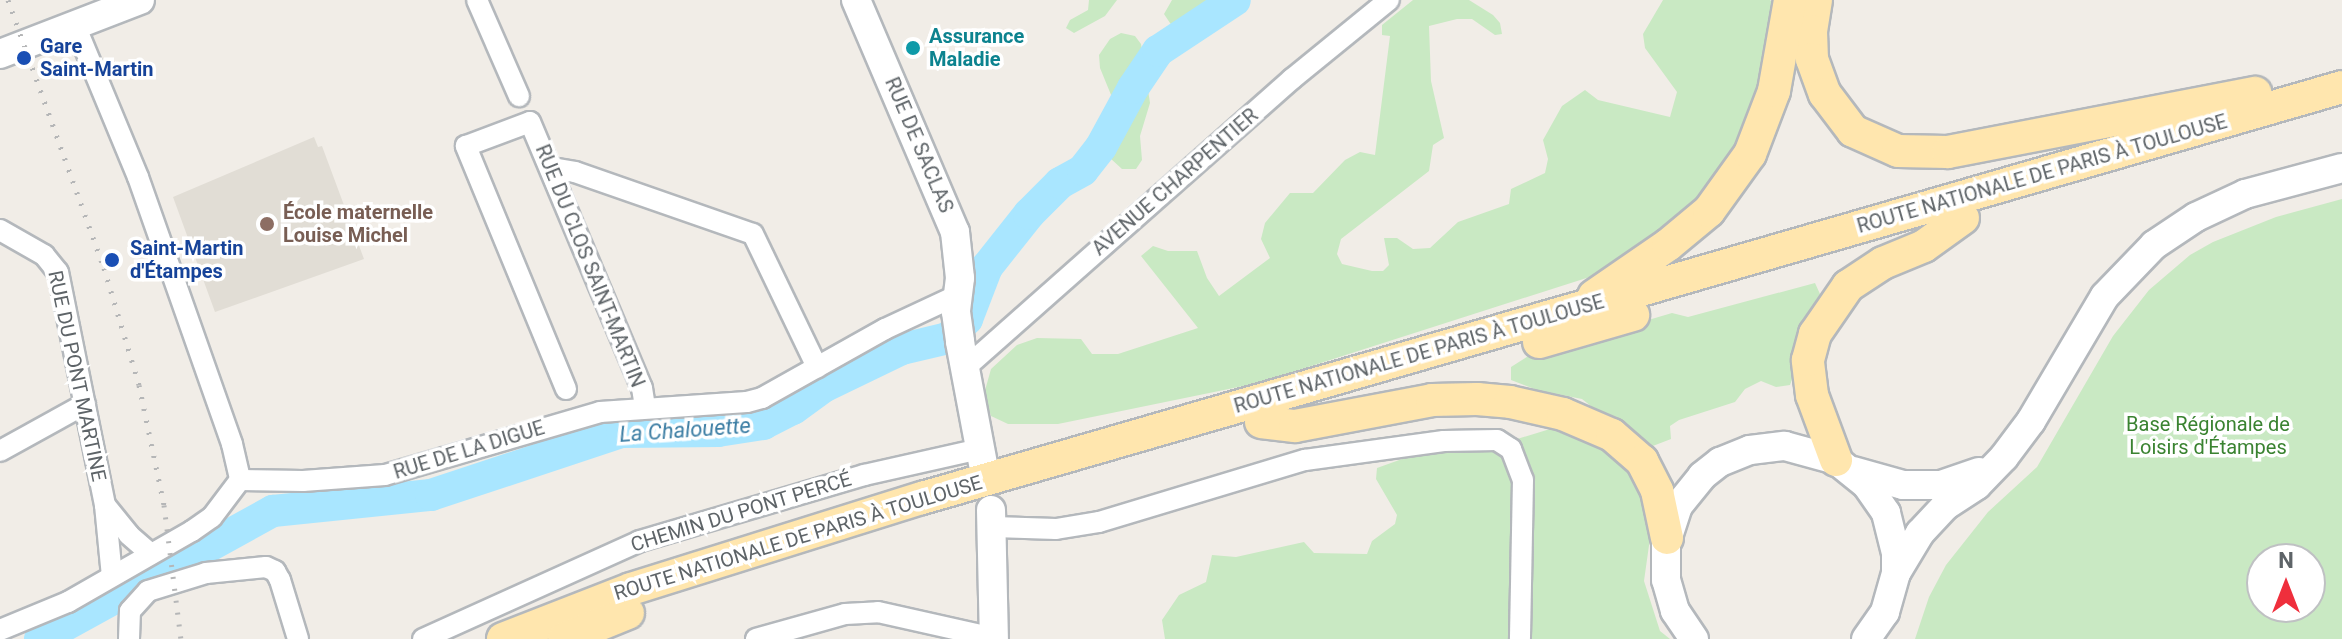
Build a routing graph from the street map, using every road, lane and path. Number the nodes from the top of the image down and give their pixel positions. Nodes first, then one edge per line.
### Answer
1 (140, 0) edge
2 (477, 0) edge
3 (856, 0) edge
4 (1389, 0) edge
5 (1790, 0) edge
6 (1816, 0) edge
7 (75, 25) junction
8 (0, 54) edge
9 (2342, 86) edge
10 (519, 96) dead end
11 (2342, 107) edge
12 (551, 168) junction
13 (2342, 168) edge
14 (1963, 218) junction
15 (0, 230) edge
16 (957, 304) junction
17 (1582, 306) junction
18 (962, 355) junction
19 (817, 367) junction
20 (566, 389) dead end
21 (85, 404) junction
22 (645, 407) junction
23 (1261, 422) junction
24 (0, 451) edge
25 (982, 456) joint
26 (2004, 457) junction
27 (1844, 465) junction
28 (240, 480) junction
29 (105, 505) junction
30 (992, 518) joint
31 (1667, 538) junction
32 (151, 554) junction
33 (1896, 573) junction
34 (112, 576) junction
35 (0, 630) edge
36 (1870, 636) edge
37 (994, 638) edge
38 (129, 639) edge
39 (298, 639) edge
40 (423, 639) edge
41 (503, 639) edge
42 (564, 639) edge
43 (756, 639) edge
44 (1520, 639) edge
45 (1694, 639) edge

1 - 7 main road
2 - 10 street
3 - 16 main road, RUE DE SACLAS
4 - 18 street, AVENUE CHARPENTIER
5 - 17 main road
6 - 9 main road
7 - 8 main road
7 - 28 street
9 - 17 main road, ROUTE NATIONALE DE PARIS À TOULOUSE
11 - 14 main road, ROUTE NATIONALE DE PARIS À TOULOUSE
12 - 19 street
12 - 20 street, RUE DU CLOS SAINT-MARTIN
12 - 22 street, RUE DU CLOS SAINT-MARTIN
13 - 26 main road
14 - 23 main road, ROUTE NATIONALE DE PARIS À TOULOUSE
14 - 27 main road
15 - 21 street, RUE DU PONT MARTINE
16 - 18 main road, RUE DE SACLAS
16 - 19 street, RUE DE LA DIGUE
17 - 41 main road, ROUTE NATIONALE DE PARIS À TOULOUSE
18 - 25 main road, RUE DE SACLAS
19 - 22 street, RUE DE LA DIGUE
21 - 24 street
21 - 29 street, RUE DU PONT MARTINE
22 - 28 street, RUE DE LA DIGUE
23 - 31 main road
23 - 42 main road, ROUTE NATIONALE DE PARIS À TOULOUSE
25 - 40 street, CHEMIN DU PONT PERCÉ
26 - 27 main road
26 - 33 main road
27 - 31 main road
27 - 33 main road
28 - 32 street
29 - 32 street, RUE DU PONT MARTINE
29 - 34 street, RUE DU PONT MARTINE
30 - 37 main road
30 - 44 street
31 - 45 main road
32 - 34 street
33 - 36 main road
34 - 35 street
37 - 43 street
38 - 39 street

